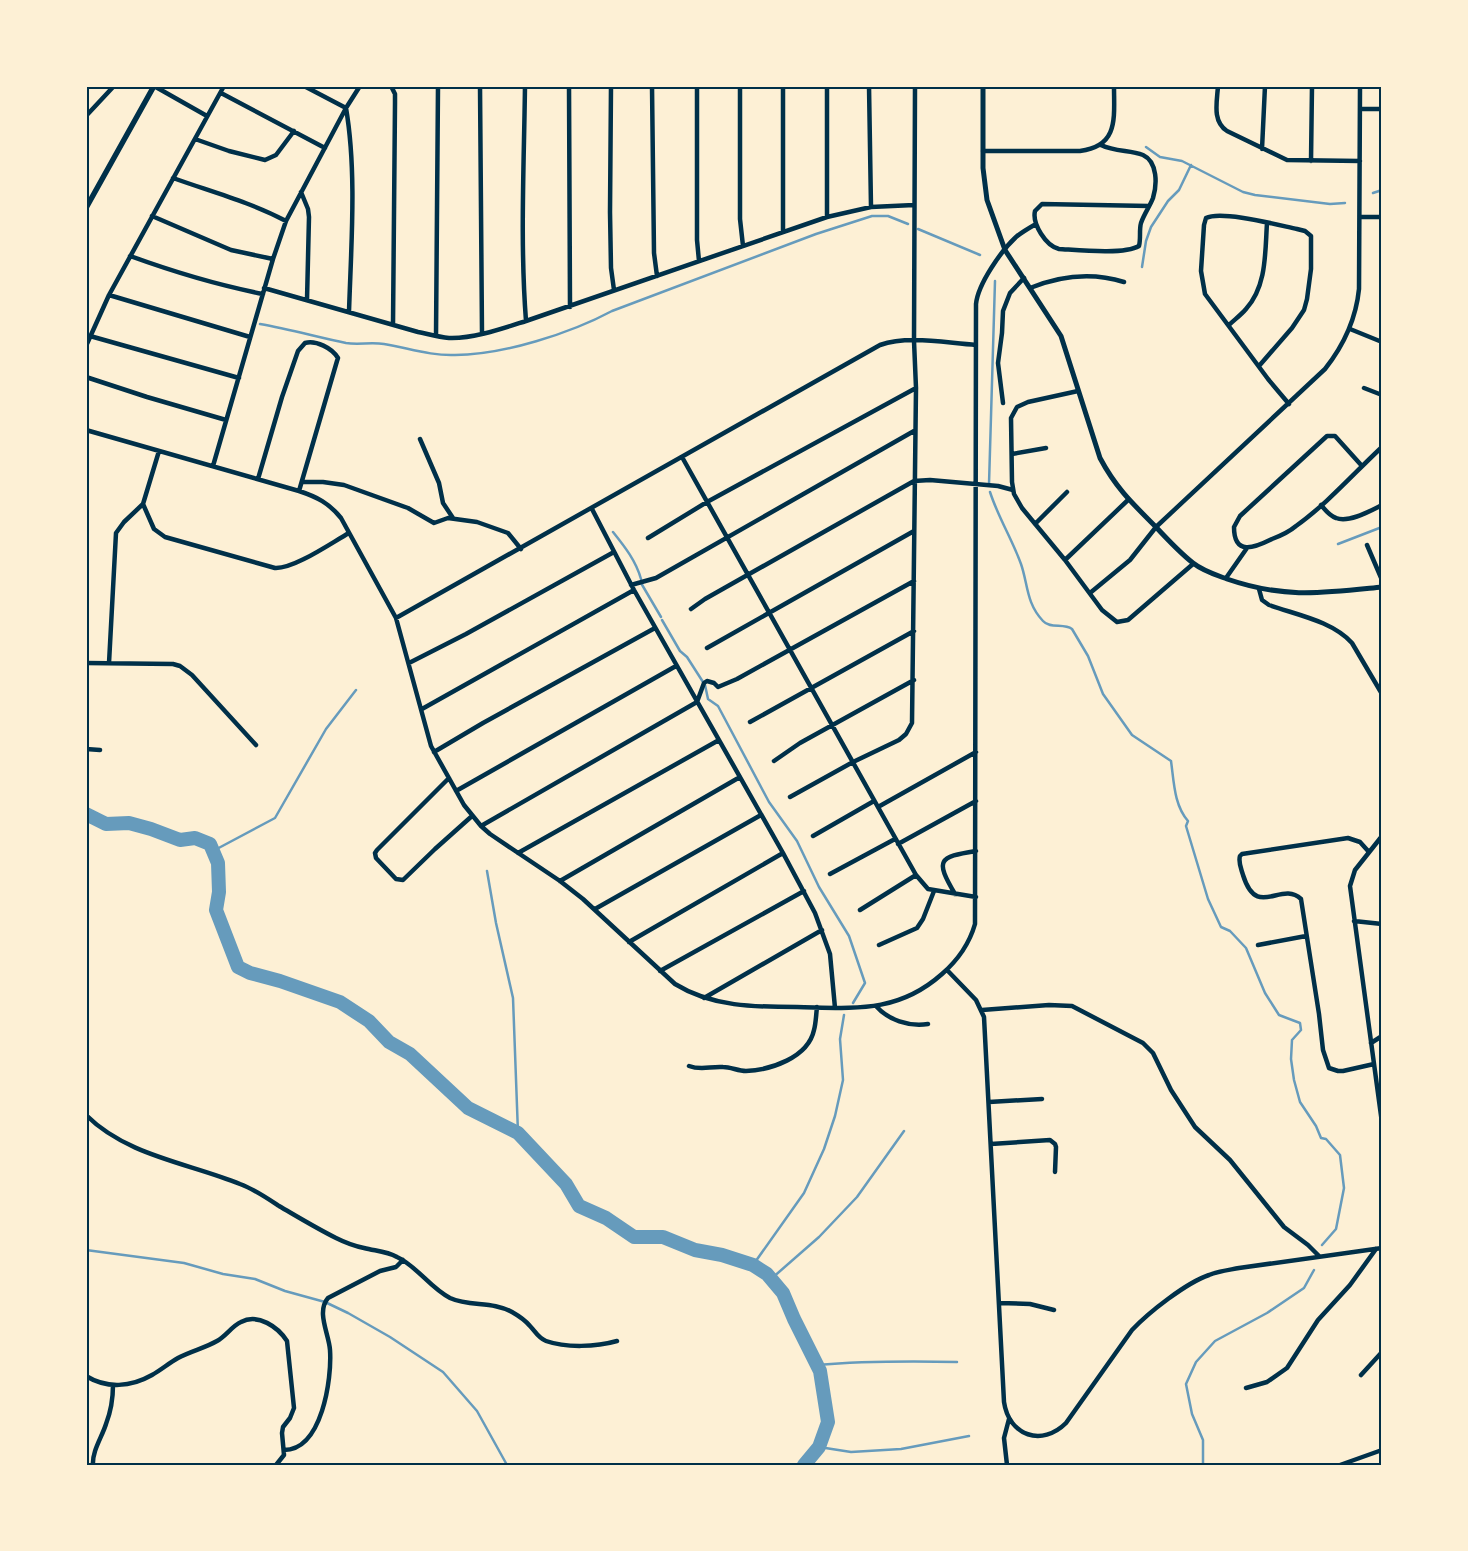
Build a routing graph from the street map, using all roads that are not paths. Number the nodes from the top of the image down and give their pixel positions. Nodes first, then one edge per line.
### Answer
1 (105, 86) edge
2 (154, 86) edge
3 (224, 86) edge
4 (304, 86) edge
5 (360, 86) edge
6 (391, 86) edge
7 (438, 86) edge
8 (480, 86) edge
9 (525, 86) edge
10 (568, 86) edge
11 (611, 86) edge
12 (652, 86) edge
13 (697, 86) edge
14 (740, 86) edge
15 (783, 86) edge
16 (827, 86) edge
17 (869, 86) edge
18 (916, 86) edge
19 (983, 86) edge
20 (1114, 86) edge
21 (1218, 86) edge
22 (1265, 86) edge
23 (1312, 86) edge
24 (1360, 86) edge
25 (113, 88) edge
26 (220, 93) junction
27 (346, 108) junction
28 (1361, 108) junction
29 (1382, 109) edge
30 (86, 116) edge
31 (207, 116) junction
32 (294, 131) junction
33 (195, 139) junction
34 (1101, 145) junction
35 (325, 148) junction
36 (1262, 149) junction
37 (983, 152) junction
38 (1311, 161) junction
39 (1360, 161) junction
40 (173, 178) junction
41 (301, 192) junction
42 (914, 205) junction
43 (1149, 206) junction
44 (870, 207) junction
45 (86, 208) edge
46 (152, 216) junction
47 (827, 217) junction
48 (1360, 217) junction
49 (1382, 217) edge
50 (286, 222) junction
51 (1267, 223) junction
52 (1036, 224) junction
53 (783, 232) junction
54 (743, 246) junction
55 (1005, 250) junction
56 (130, 256) junction
57 (273, 259) junction
58 (699, 261) junction
59 (657, 276) junction
60 (1024, 278) junction
61 (1124, 282) dead end
62 (264, 288) junction
63 (1030, 288) junction
64 (614, 290) junction
65 (263, 294) junction
66 (109, 295) junction
67 (307, 300) junction
68 (570, 307) junction
69 (349, 312) junction
70 (526, 322) junction
71 (393, 325) junction
72 (1229, 325) junction
73 (1350, 329) junction
74 (482, 333) junction
75 (90, 336) junction
76 (436, 336) junction
77 (250, 337) junction
78 (914, 341) junction
79 (1382, 342) edge
80 (976, 345) junction
81 (86, 346) edge
82 (1259, 366) junction
83 (86, 376) edge
84 (239, 378) junction
85 (916, 388) junction
86 (1364, 388) dead end
87 (1078, 391) junction
88 (1382, 395) edge
89 (1004, 403) dead end
90 (1288, 404) junction
91 (226, 420) junction
92 (86, 430) edge
93 (914, 431) junction
94 (420, 439) dead end
95 (1382, 447) edge
96 (1046, 448) dead end
97 (159, 451) junction
98 (1012, 454) junction
99 (682, 458) junction
100 (213, 466) junction
101 (1362, 466) junction
102 (258, 479) junction
103 (914, 481) junction
104 (302, 482) junction
105 (976, 485) junction
106 (1013, 490) junction
107 (299, 491) junction
108 (1067, 492) dead end
109 (1128, 500) junction
110 (707, 502) junction
111 (144, 504) junction
112 (1321, 505) junction
113 (1382, 505) edge
114 (592, 509) junction
115 (453, 518) junction
116 (1035, 524) junction
117 (1156, 527) junction
118 (914, 531) junction
119 (349, 533) junction
120 (648, 538) dead end
121 (726, 538) junction
122 (1367, 545) dead end
123 (1247, 548) junction
124 (520, 549) junction
125 (614, 552) junction
126 (1065, 560) junction
127 (1193, 564) junction
128 (748, 576) junction
129 (1226, 578) junction
130 (1382, 580) edge
131 (914, 581) junction
132 (632, 587) junction
133 (1382, 587) edge
134 (1259, 589) junction
135 (1090, 593) junction
136 (691, 609) dead end
137 (768, 612) junction
138 (396, 618) junction
139 (655, 628) junction
140 (914, 632) junction
141 (707, 648) dead end
142 (789, 650) junction
143 (86, 663) edge
144 (409, 663) junction
145 (109, 664) junction
146 (676, 666) junction
147 (914, 680) junction
148 (810, 687) junction
149 (1382, 694) edge
150 (697, 702) junction
151 (422, 709) junction
152 (750, 722) dead end
153 (832, 725) junction
154 (719, 740) junction
155 (256, 745) dead end
156 (86, 750) edge
157 (100, 750) dead end
158 (434, 752) junction
159 (976, 752) junction
160 (774, 761) dead end
161 (853, 762) junction
162 (740, 777) junction
163 (449, 778) junction
164 (456, 791) junction
165 (790, 797) dead end
166 (874, 801) junction
167 (976, 801) junction
168 (878, 807) junction
169 (762, 815) junction
170 (472, 816) junction
171 (481, 826) junction
172 (813, 836) dead end
173 (1382, 836) edge
174 (896, 842) junction
175 (976, 851) junction
176 (1369, 852) junction
177 (518, 853) junction
178 (783, 853) junction
179 (830, 874) dead end
180 (916, 875) junction
181 (560, 881) junction
182 (804, 891) junction
183 (934, 891) junction
184 (955, 894) junction
185 (976, 897) junction
186 (595, 908) junction
187 (860, 910) dead end
188 (1354, 921) junction
189 (1382, 924) edge
190 (822, 930) junction
191 (1306, 936) junction
192 (629, 942) junction
193 (879, 945) dead end
194 (1258, 945) dead end
195 (947, 970) junction
196 (660, 971) junction
197 (704, 998) junction
198 (876, 1006) junction
199 (817, 1007) junction
200 (835, 1008) junction
201 (982, 1010) junction
202 (928, 1024) dead end
203 (1382, 1036) edge
204 (1371, 1043) junction
205 (1374, 1064) junction
206 (689, 1066) dead end
207 (1380, 1094) edge
208 (1042, 1099) dead end
209 (989, 1102) junction
210 (86, 1115) edge
211 (1382, 1123) edge
212 (991, 1144) junction
213 (1055, 1172) dead end
214 (1379, 1248) edge
215 (1319, 1256) junction
216 (403, 1260) junction
217 (999, 1303) junction
218 (1054, 1310) dead end
219 (617, 1342) dead end
220 (1382, 1352) edge
221 (1362, 1375) dead end
222 (86, 1376) edge
223 (113, 1385) junction
224 (1246, 1388) dead end
225 (1009, 1419) junction
226 (284, 1450) junction
227 (1382, 1450) edge
228 (92, 1465) edge
229 (276, 1465) edge
230 (1007, 1465) edge
231 (1340, 1465) edge

1 - 25 street
2 - 31 street
2 - 45 main road
3 - 26 street
4 - 27 street
5 - 27 street
6 - 71 street
7 - 76 street
8 - 74 street
9 - 70 street
10 - 68 street
11 - 64 street
12 - 59 street
13 - 58 street
14 - 54 street
15 - 53 street
16 - 47 street
17 - 44 street
18 - 42 street
19 - 37 street
20 - 34 street
21 - 36 street
22 - 36 street
23 - 38 street
24 - 28 street
25 - 30 street
26 - 31 street
26 - 32 street
27 - 35 street
27 - 69 street
28 - 29 street
28 - 39 street
31 - 33 street
32 - 33 street
32 - 35 street
33 - 40 street
34 - 37 street
34 - 43 street
35 - 41 street
36 - 38 street
37 - 55 street
38 - 39 street
39 - 48 street
40 - 46 street
40 - 50 street
41 - 50 street
41 - 67 street
42 - 44 street
42 - 78 street
43 - 52 street
43 - 52 street
44 - 47 street
46 - 56 street
46 - 57 street
47 - 53 street
48 - 49 street
48 - 73 street
50 - 57 street
51 - 72 street
51 - 72 street
51 - 82 street
52 - 55 street
53 - 54 street
54 - 58 street
55 - 60 street
55 - 80 street
56 - 65 street
56 - 66 street
57 - 62 street
58 - 59 street
59 - 64 street
60 - 63 street
60 - 89 street
61 - 63 street
62 - 65 street
62 - 67 street
63 - 87 street
64 - 68 street
65 - 77 street
66 - 75 street
66 - 77 street
67 - 69 street
68 - 70 street
69 - 71 street
70 - 74 street
71 - 76 street
72 - 82 street
73 - 79 street
73 - 90 street
74 - 76 street
75 - 81 street
75 - 84 street
77 - 84 street
78 - 80 street
78 - 85 street
78 - 99 street
80 - 105 street
82 - 90 street
83 - 91 street
84 - 91 street
85 - 93 street
85 - 110 street
86 - 88 street
87 - 98 street
87 - 109 street
90 - 117 street
91 - 100 street
92 - 97 street
93 - 103 street
93 - 121 street
94 - 115 street
95 - 101 street
96 - 98 street
97 - 100 street
97 - 111 street
98 - 106 street
99 - 110 street
99 - 114 street
100 - 102 street
101 - 112 street
101 - 123 street
102 - 104 street
102 - 107 street
103 - 105 street
103 - 118 street
103 - 128 street
104 - 107 street
104 - 115 street
105 - 106 street
105 - 159 street
106 - 116 street
107 - 119 street
108 - 116 street
109 - 117 street
109 - 126 street
110 - 120 street
110 - 121 street
111 - 119 street
111 - 145 street
112 - 113 street
112 - 123 street
114 - 124 street
114 - 125 street
115 - 124 street
116 - 126 street
117 - 127 street
117 - 135 street
118 - 131 street
118 - 137 street
119 - 138 street
121 - 128 street
121 - 132 street
122 - 130 street
123 - 129 street
124 - 138 street
125 - 132 street
125 - 144 street
126 - 135 street
127 - 129 street
127 - 135 street
128 - 136 street
128 - 137 street
129 - 134 street
131 - 140 street
131 - 142 street
132 - 139 street
132 - 151 street
133 - 134 street
134 - 149 street
137 - 141 street
137 - 142 street
138 - 144 street
139 - 146 street
139 - 158 street
140 - 147 street
140 - 148 street
142 - 148 street
142 - 150 street
143 - 145 street
144 - 151 street
145 - 155 street
146 - 150 street
146 - 164 street
147 - 153 street
147 - 161 street
148 - 152 street
148 - 153 street
150 - 154 street
150 - 171 street
151 - 158 street
153 - 160 street
153 - 161 street
154 - 162 street
154 - 177 street
156 - 157 street
158 - 163 street
159 - 167 street
159 - 168 street
161 - 165 street
161 - 166 street
162 - 169 street
162 - 181 street
163 - 164 street
163 - 170 street
164 - 170 street
166 - 168 street
166 - 172 street
167 - 174 street
167 - 175 street
168 - 174 street
169 - 178 street
169 - 186 street
170 - 171 street
171 - 177 street
173 - 176 street
174 - 179 street
174 - 180 street
175 - 184 street
175 - 185 street
176 - 188 street
176 - 191 street
177 - 181 street
178 - 182 street
178 - 192 street
180 - 183 street
180 - 187 street
181 - 186 street
182 - 190 street
182 - 196 street
183 - 184 street
183 - 193 street
184 - 185 street
185 - 195 street
186 - 192 street
188 - 189 street
188 - 204 street
190 - 197 street
190 - 200 street
191 - 194 street
191 - 205 street
192 - 196 street
195 - 198 street
195 - 201 street
196 - 197 street
197 - 199 street
198 - 200 street
198 - 202 street
199 - 200 street
199 - 206 street
201 - 209 street
201 - 215 street
203 - 204 street
204 - 205 street
205 - 207 street
207 - 211 street
208 - 209 street
209 - 212 street
210 - 216 street
212 - 213 street
212 - 217 street
214 - 215 street
214 - 224 street
215 - 225 street
216 - 219 street
216 - 226 street
217 - 218 street
217 - 225 street
220 - 221 street
222 - 223 street
223 - 226 street
223 - 228 street
225 - 230 street
226 - 229 street
227 - 231 street

